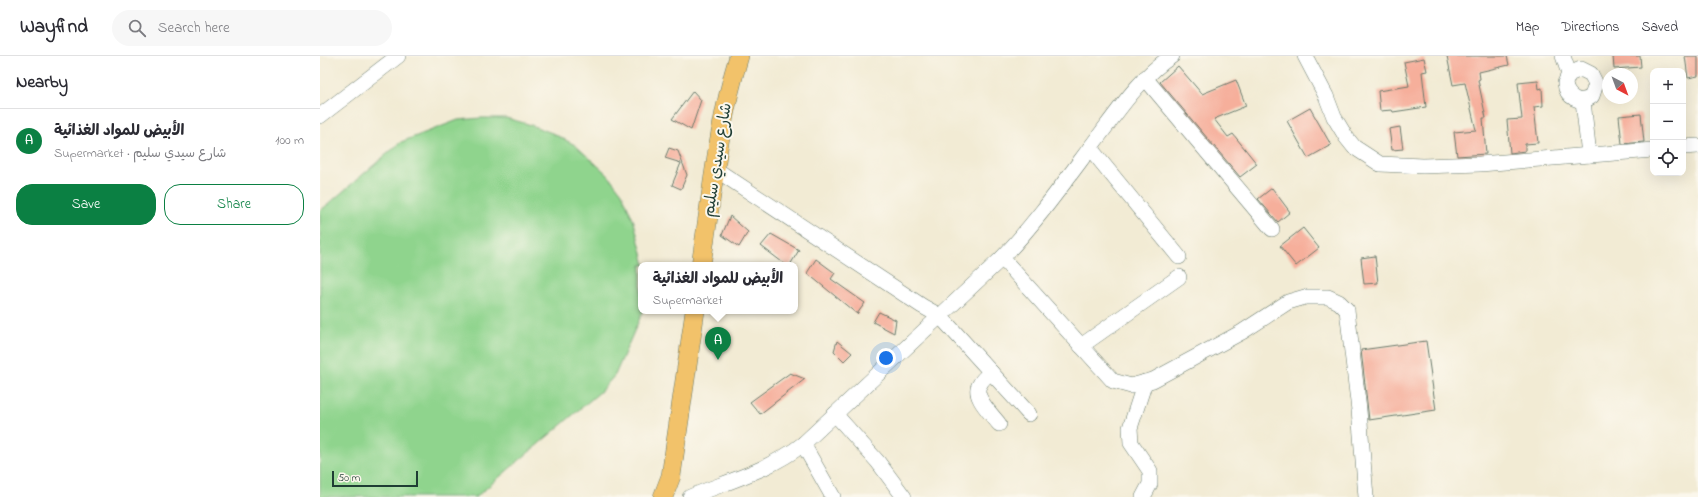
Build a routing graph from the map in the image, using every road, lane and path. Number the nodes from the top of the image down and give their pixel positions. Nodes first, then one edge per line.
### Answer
1 (398, 56) edge
2 (739, 56) edge
3 (1172, 56) edge
4 (1305, 56) edge
5 (1563, 56) edge
6 (1569, 74) junction
7 (1145, 78) junction
8 (1583, 101) junction
9 (320, 116) edge
10 (1698, 146) edge
11 (1686, 147) edge
12 (1090, 148) junction
13 (1650, 150) edge
14 (1589, 155) junction
15 (715, 169) junction
16 (1272, 229) dead end
17 (1179, 257) dead end
18 (1002, 258) junction
19 (701, 262) edge
20 (1179, 278) dead end
21 (695, 314) edge
22 (940, 316) junction
23 (1081, 346) junction
24 (991, 372) junction
25 (1145, 382) junction
26 (835, 414) junction
27 (1029, 414) dead end
28 (1000, 424) dead end
29 (803, 444) junction
30 (663, 497) edge
31 (690, 497) edge
32 (833, 497) edge
33 (904, 497) edge
34 (1143, 497) edge
35 (1366, 497) edge

1 - 9 street
2 - 15 main road, شارع سيدي سليم
3 - 7 street
4 - 14 street
5 - 6 street
6 - 8 street
6 - 8 street
7 - 12 street
7 - 16 street
8 - 14 street
10 - 11 street
12 - 17 street
12 - 18 street
13 - 14 street
15 - 19 main road, شارع سيدي سليم
15 - 22 street
18 - 22 street
18 - 23 street
20 - 23 street
21 - 30 main road
22 - 24 street
22 - 26 street
23 - 25 street
24 - 27 street
24 - 28 street
25 - 34 street
25 - 35 street
26 - 29 street
26 - 33 street
29 - 31 street
29 - 32 street

